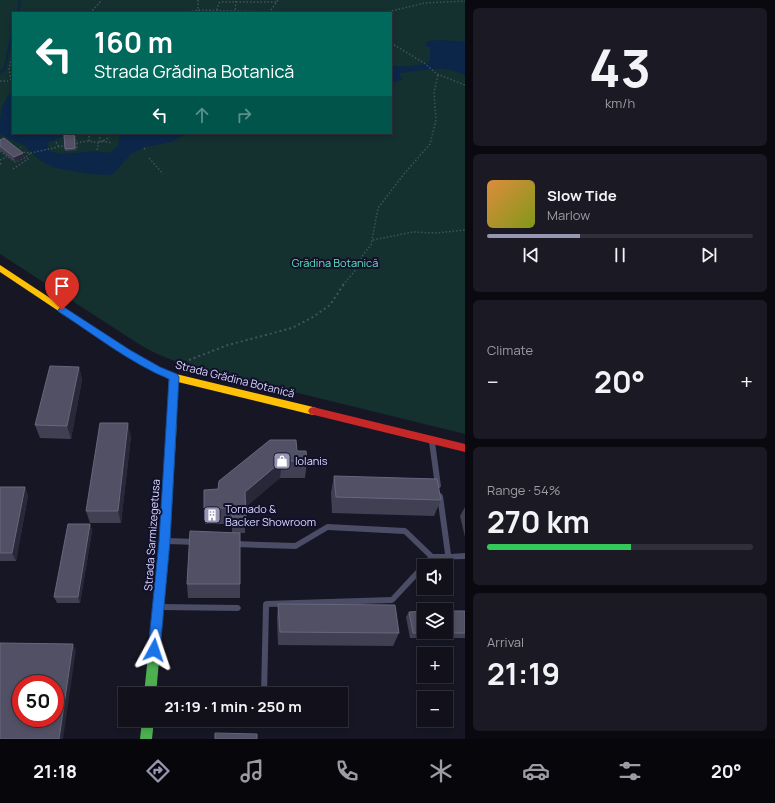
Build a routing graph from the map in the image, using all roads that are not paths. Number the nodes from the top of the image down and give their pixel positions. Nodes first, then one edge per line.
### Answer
1 (0, 268) edge
2 (174, 377) junction
3 (431, 440) junction
4 (465, 448) edge
5 (165, 541) junction
6 (203, 542) edge
7 (226, 543) edge
8 (448, 556) junction
9 (465, 556) edge
10 (432, 557) junction
11 (158, 607) junction
12 (238, 608) dead end
13 (151, 687) edge
14 (264, 687) edge
15 (147, 727) edge
16 (146, 739) edge

1 - 2 main road, Strada Grădina Botanică
2 - 3 main road, Strada Grădina Botanică
2 - 5 main road, Strada Sarmizegetusa
3 - 4 main road, Strada Grădina Botanică
3 - 8 lane
5 - 6 lane
5 - 11 main road, Strada Sarmizegetusa
7 - 10 lane
8 - 9 lane
8 - 10 lane
10 - 14 lane
11 - 12 lane
11 - 13 main road, Strada Sarmizegetusa
15 - 16 main road

